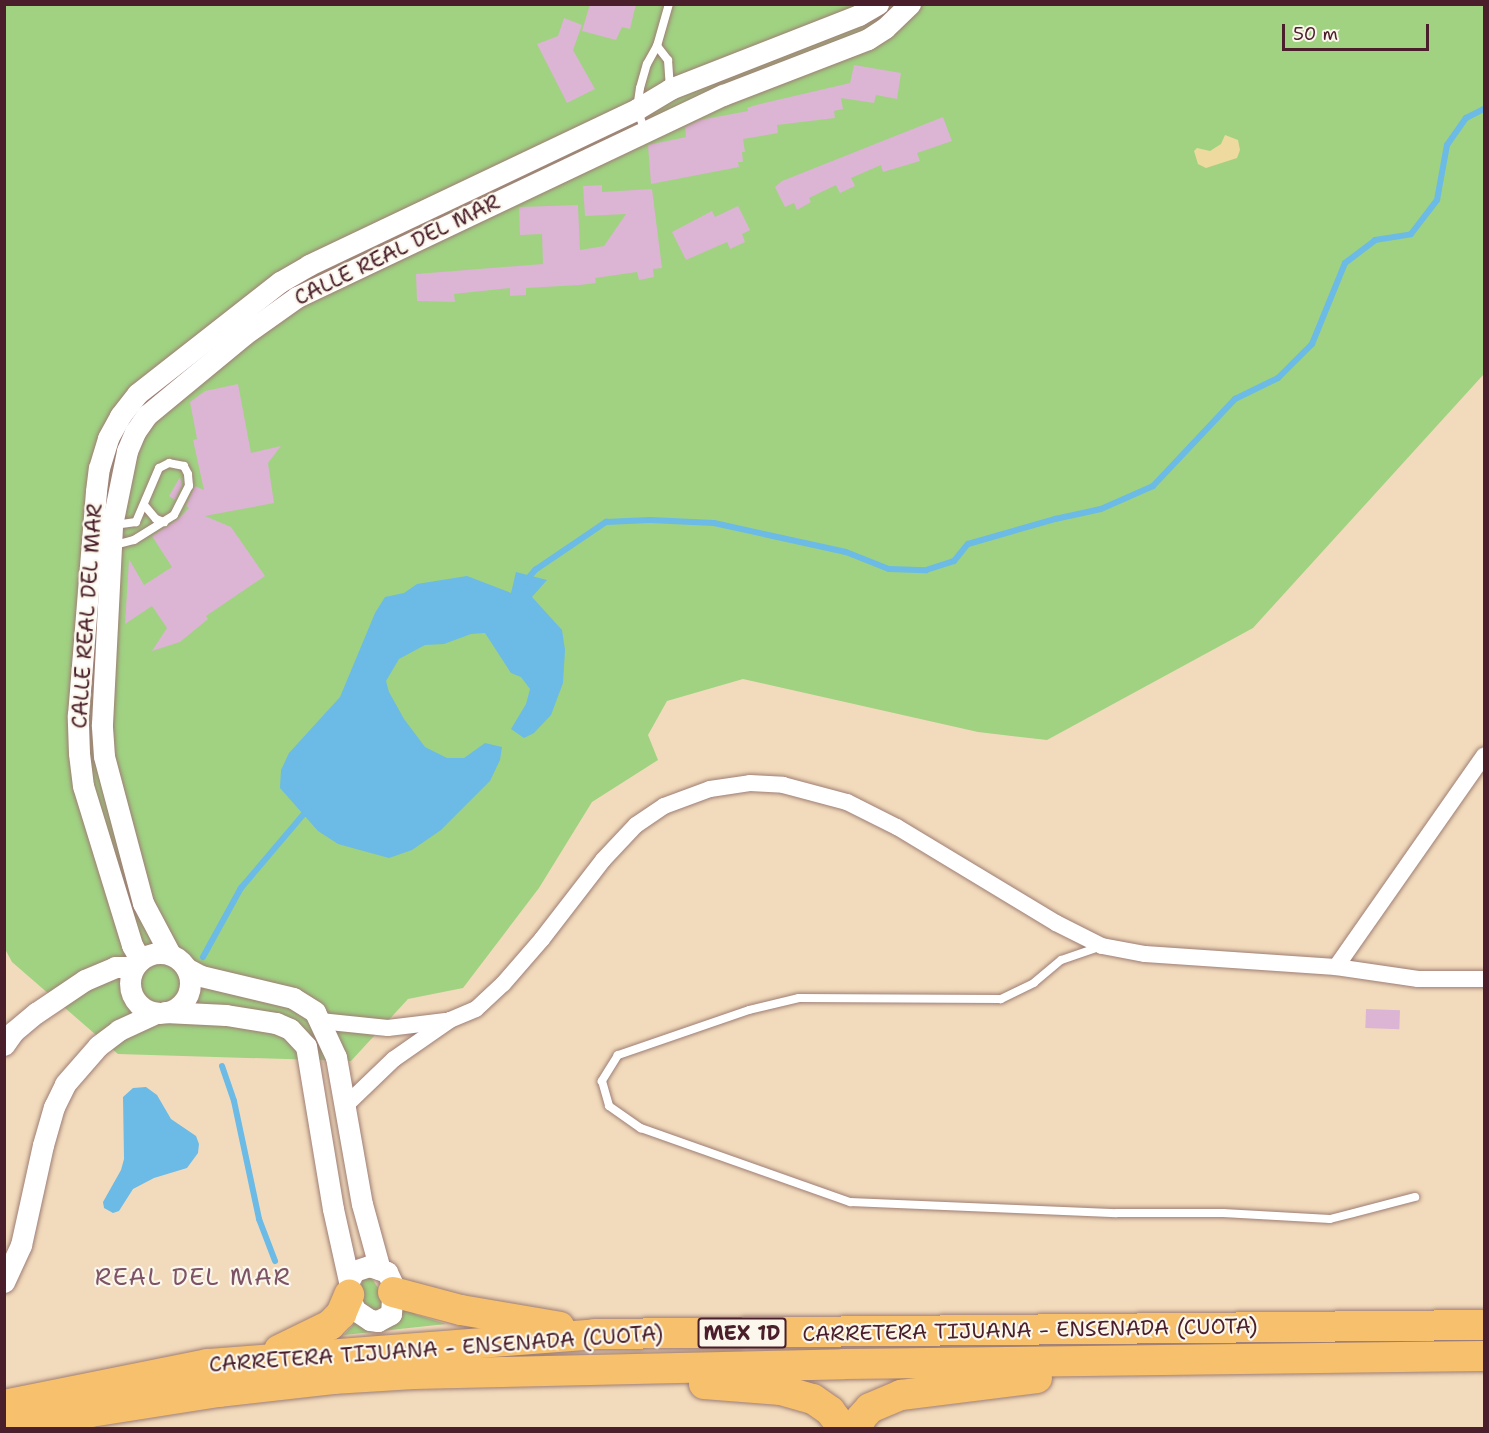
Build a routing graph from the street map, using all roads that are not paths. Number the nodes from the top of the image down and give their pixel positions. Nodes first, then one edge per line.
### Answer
1 (669, 4) edge
2 (878, 4) edge
3 (910, 4) edge
4 (657, 46) junction
5 (711, 72) junction
6 (670, 89) junction
7 (723, 95) junction
8 (637, 109) junction
9 (645, 132) junction
10 (239, 326) junction
11 (145, 506) junction
12 (165, 522) junction
13 (102, 535) junction
14 (1485, 756) edge
15 (121, 818) junction
16 (96, 826) junction
17 (136, 879) junction
18 (114, 886) junction
19 (1102, 946) junction
20 (178, 961) junction
21 (137, 963) junction
22 (1336, 967) junction
23 (1485, 979) edge
24 (161, 1012) junction
25 (450, 1020) junction
26 (320, 1021) junction
27 (388, 1028) junction
28 (4, 1045) edge
29 (394, 1059) junction
30 (346, 1105) junction
31 (1415, 1197) dead end
32 (387, 1281) junction
33 (4, 1282) edge
34 (349, 1288) junction
35 (1485, 1325) edge
36 (595, 1334) junction
37 (1485, 1356) edge
38 (255, 1359) junction
39 (1115, 1362) junction
40 (619, 1369) junction
41 (4, 1405) edge
42 (84, 1420) edge
43 (17, 1428) edge
44 (843, 1428) edge
45 (858, 1428) edge

1 - 4 lane
2 - 5 street, CALLE REAL DEL MAR
3 - 7 street, CALLE REAL DEL MAR
4 - 6 lane
4 - 8 lane
5 - 6 street, CALLE REAL DEL MAR
5 - 7 street
6 - 8 street, CALLE REAL DEL MAR
7 - 9 street, CALLE REAL DEL MAR
8 - 9 lane
8 - 10 street, CALLE REAL DEL MAR
9 - 10 street, CALLE REAL DEL MAR
10 - 13 street, CALLE REAL DEL MAR
11 - 12 lane
11 - 12 lane
11 - 13 lane
12 - 13 lane
13 - 15 street, CALLE REAL DEL MAR
13 - 16 street, CALLE REAL DEL MAR
14 - 22 street
15 - 16 street
15 - 17 street, CALLE REAL DEL MAR
16 - 18 street, CALLE REAL DEL MAR
17 - 18 street
17 - 20 street, CALLE REAL DEL MAR
18 - 21 street, CALLE REAL DEL MAR
19 - 22 street
19 - 25 street
19 - 31 lane
20 - 21 street
20 - 24 street
20 - 26 street
21 - 24 street
21 - 28 street
22 - 23 street
24 - 33 street
24 - 34 street
25 - 27 street
25 - 29 street
26 - 27 street
26 - 30 street
27 - 29 street
29 - 30 street
30 - 32 street
32 - 34 street
32 - 34 street
32 - 36 highway
34 - 38 highway
35 - 36 highway, CARRETERA TIJUANA - ENSENADA (CUOTA) / MEX 1D
36 - 38 highway, CARRETERA TIJUANA - ENSENADA (CUOTA) / MEX 1D
37 - 39 highway, CARRETERA TIJUANA - ENSENADA (CUOTA) / MEX 1D
38 - 41 highway, CARRETERA TIJUANA - ENSENADA (CUOTA) / MEX 1D
39 - 40 highway, CARRETERA TIJUANA - ENSENADA (CUOTA) / MEX 1D
39 - 45 highway
40 - 42 highway, CARRETERA TIJUANA - ENSENADA (CUOTA) / MEX 1D
40 - 44 highway
42 - 43 highway, CARRETERA TIJUANA - ENSENADA (CUOTA) / MEX 1D

